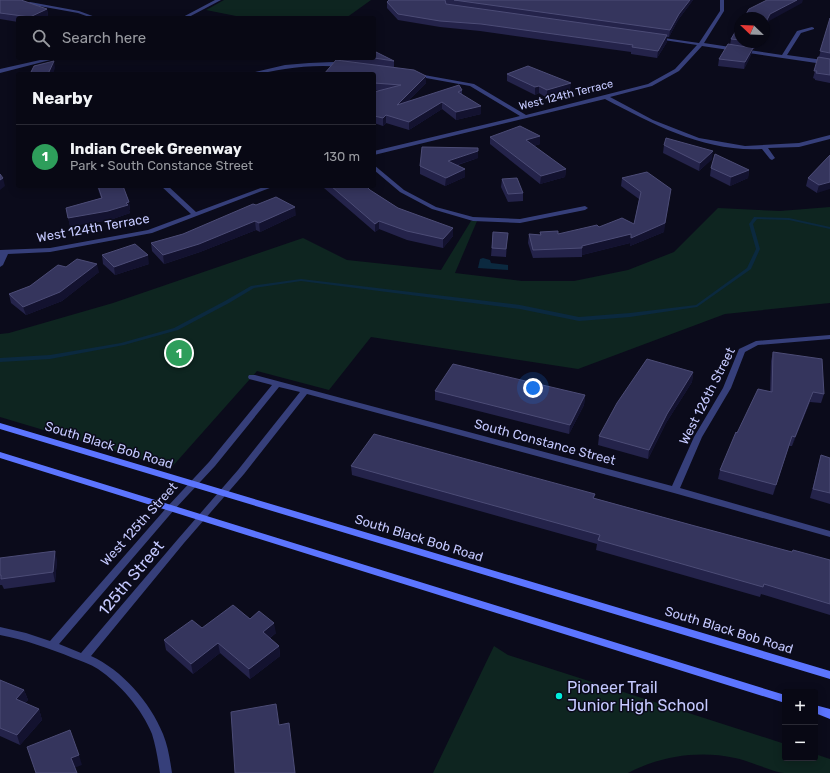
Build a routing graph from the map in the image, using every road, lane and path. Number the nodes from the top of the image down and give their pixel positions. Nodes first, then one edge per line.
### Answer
1 (219, 0) edge
2 (722, 0) edge
3 (30, 3) edge
4 (90, 16) edge
5 (187, 16) edge
6 (812, 28) dead end
7 (654, 37) edge
8 (701, 44) junction
9 (783, 57) junction
10 (47, 60) edge
11 (296, 60) edge
12 (830, 63) edge
13 (348, 65) edge
14 (296, 66) junction
15 (0, 71) edge
16 (259, 72) edge
17 (407, 73) edge
18 (606, 97) junction
19 (526, 117) junction
20 (830, 137) edge
21 (764, 147) junction
22 (376, 153) edge
23 (772, 158) dead end
24 (376, 169) edge
25 (166, 188) edge
26 (267, 188) edge
27 (586, 208) dead end
28 (195, 215) junction
29 (3, 252) edge
30 (0, 264) edge
31 (830, 337) edge
32 (252, 377) dead end
33 (277, 384) junction
34 (304, 391) junction
35 (0, 426) edge
36 (0, 455) edge
37 (194, 485) junction
38 (675, 490) junction
39 (222, 494) junction
40 (171, 508) junction
41 (201, 518) junction
42 (830, 534) edge
43 (0, 631) edge
44 (52, 645) junction
45 (83, 658) junction
46 (830, 675) edge
47 (782, 698) edge
48 (818, 710) edge
49 (830, 714) edge
50 (166, 773) edge

1 - 5 street
2 - 8 street, West 124th Terrace
3 - 4 street
6 - 9 street
7 - 8 street
8 - 9 street
8 - 18 street, West 124th Terrace
9 - 12 street
10 - 15 street
11 - 14 street
13 - 14 street
14 - 16 street
17 - 19 street
18 - 19 street, West 124th Terrace
18 - 21 street
19 - 22 street, West 124th Terrace
20 - 21 street
21 - 23 street
24 - 27 street
25 - 28 street
26 - 28 street, West 124th Terrace
28 - 29 street, West 124th Terrace
29 - 30 street, West 124th Terrace
31 - 38 street, West 126th Street
32 - 33 street, South Constance Street
33 - 34 street, South Constance Street
33 - 37 street, West 125th Street
34 - 38 street, South Constance Street
34 - 39 street
35 - 37 main road, South Black Bob Road
36 - 40 main road
37 - 39 main road, South Black Bob Road
37 - 40 street, West 125th Street
38 - 42 street, South Constance Street
39 - 41 street
39 - 46 main road, South Black Bob Road
40 - 41 main road
40 - 44 street, West 125th Street
41 - 45 street, 125th Street
41 - 47 main road
43 - 44 street
44 - 45 street
45 - 50 street
48 - 49 main road

